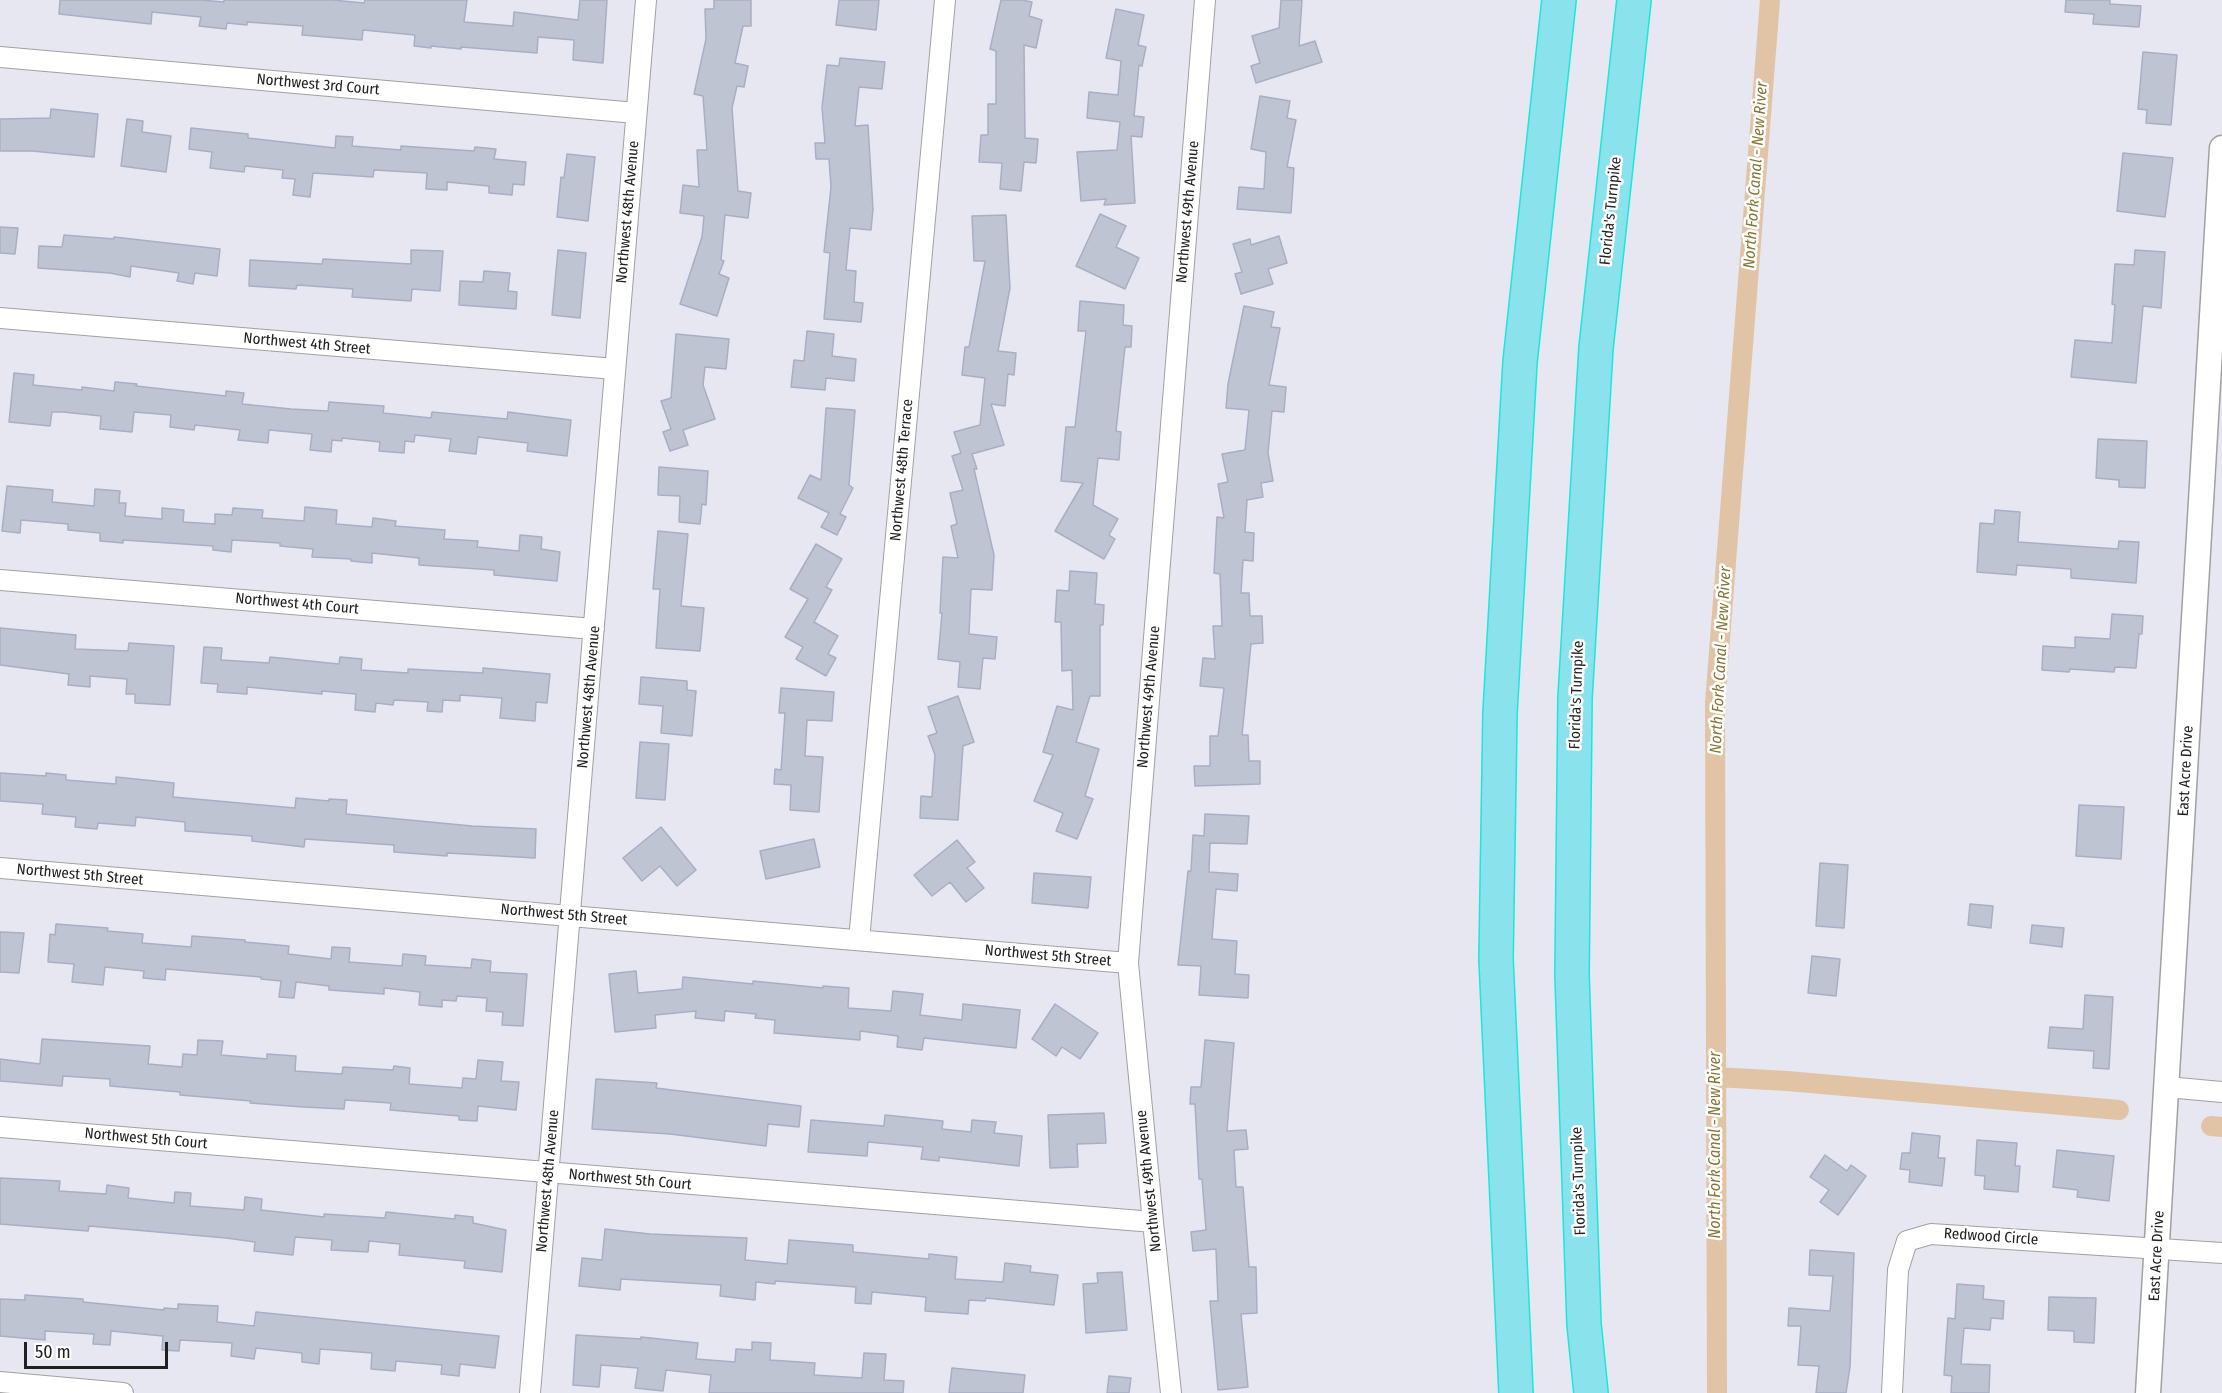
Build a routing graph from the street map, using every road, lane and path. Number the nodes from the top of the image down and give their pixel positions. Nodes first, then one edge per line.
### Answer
1 (646, 0) edge
2 (945, 0) edge
3 (1205, 0) edge
4 (1559, 0) edge
5 (1634, 0) edge
6 (0, 57) edge
7 (636, 113) junction
8 (2222, 148) edge
9 (0, 318) edge
10 (615, 369) junction
11 (0, 580) edge
12 (594, 629) junction
13 (0, 868) edge
14 (570, 915) junction
15 (859, 940) junction
16 (1128, 963) junction
17 (2167, 1087) junction
18 (2222, 1092) edge
19 (0, 1127) edge
20 (549, 1173) junction
21 (1153, 1222) junction
22 (2157, 1248) junction
23 (2222, 1253) edge
24 (0, 1382) edge
25 (123, 1393) edge
26 (530, 1393) edge
27 (1172, 1393) edge
28 (1516, 1393) edge
29 (1591, 1393) edge
30 (1892, 1393) edge
31 (2148, 1393) edge

1 - 7 street, Northwest 48th Avenue
2 - 15 street, Northwest 48th Terrace
3 - 16 street, Northwest 49th Avenue
4 - 28 highway
5 - 29 highway, Florida's Turnpike
6 - 7 street, Northwest 3rd Court
7 - 10 street, Northwest 48th Avenue
8 - 17 street, East Acre Drive
9 - 10 street, Northwest 4th Street
10 - 12 street, Northwest 48th Avenue
11 - 12 street, Northwest 4th Court
12 - 14 street, Northwest 48th Avenue
13 - 14 street, Northwest 5th Street
14 - 15 street, Northwest 5th Street
14 - 20 street, Northwest 48th Avenue
15 - 16 street, Northwest 5th Street
16 - 21 street, Northwest 49th Avenue
17 - 18 street
17 - 22 street, East Acre Drive
19 - 20 street, Northwest 5th Court
20 - 21 street, Northwest 5th Court
20 - 26 street, Northwest 48th Avenue
21 - 27 street, Northwest 49th Avenue
22 - 23 street
22 - 30 street, Redwood Circle
22 - 31 street, East Acre Drive
24 - 25 street

